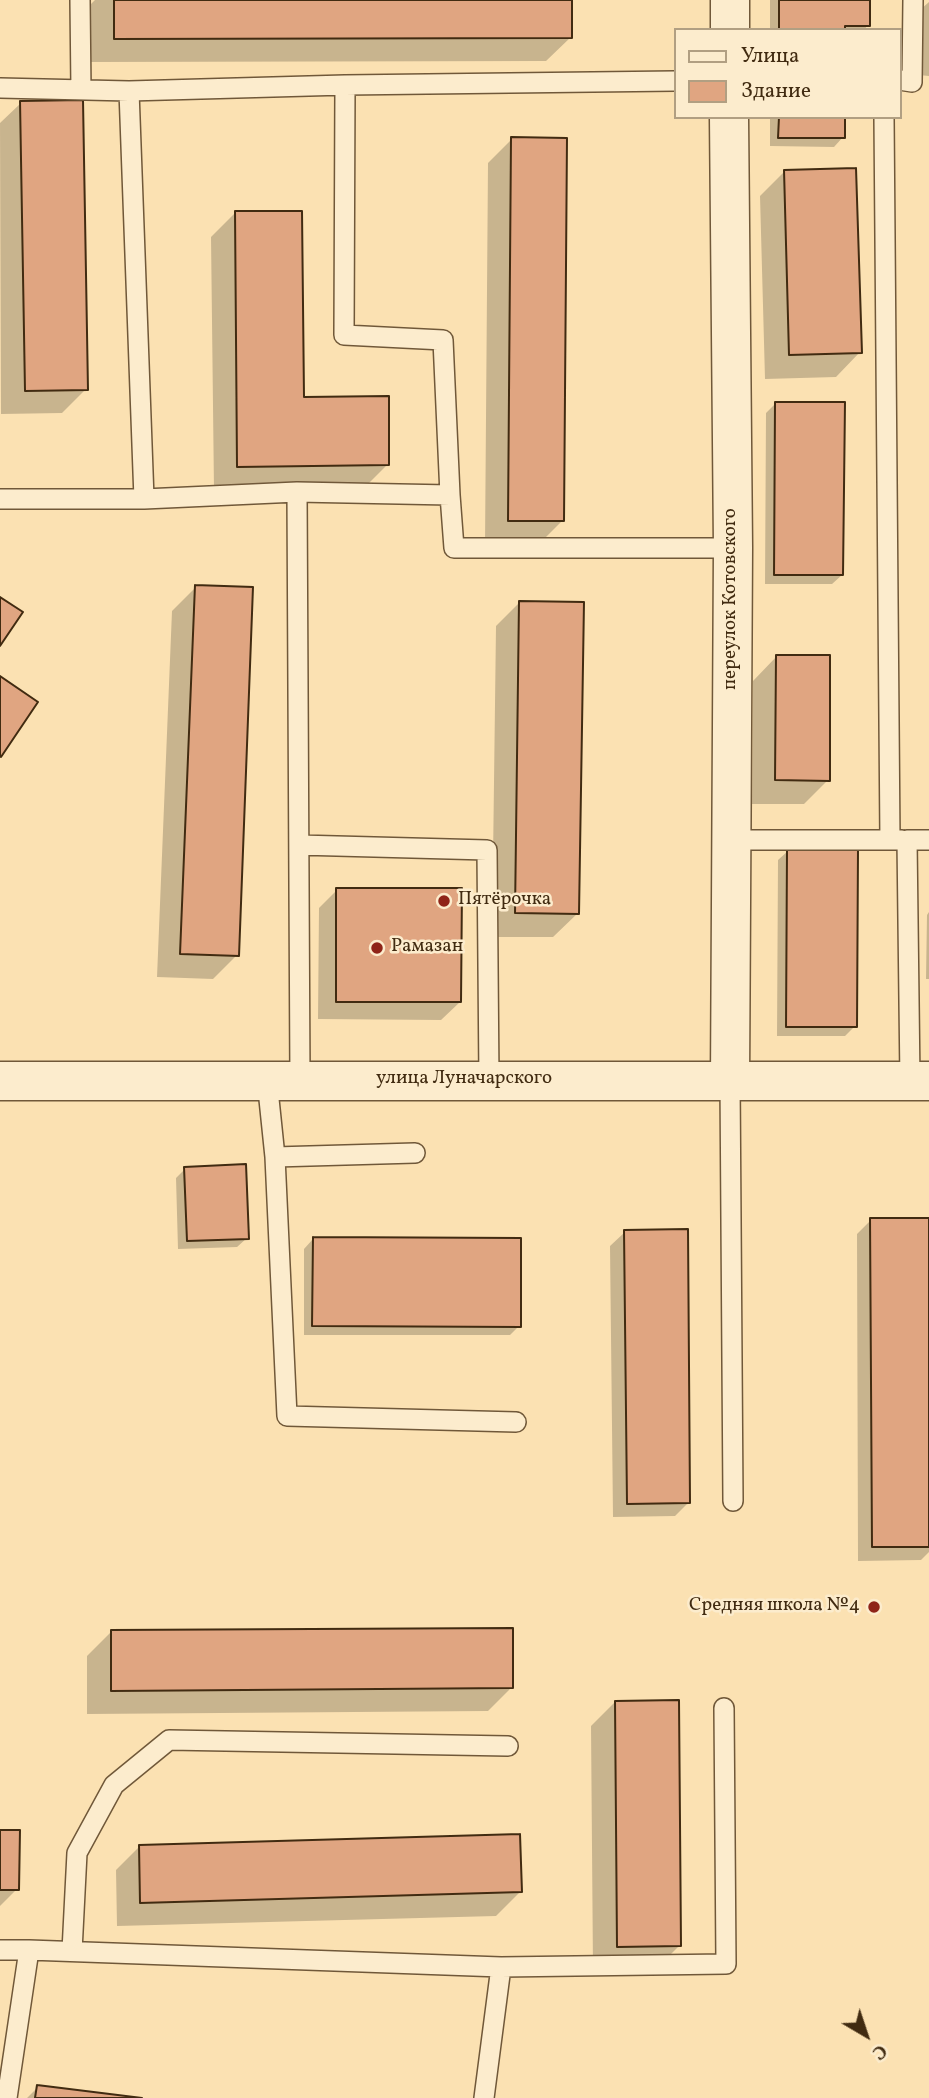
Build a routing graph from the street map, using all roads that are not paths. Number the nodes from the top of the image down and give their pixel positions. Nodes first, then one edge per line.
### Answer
1 (80, 0) edge
2 (730, 0) edge
3 (914, 0) edge
4 (730, 28) edge
5 (674, 81) edge
6 (913, 82) edge
7 (345, 85) junction
8 (0, 88) edge
9 (81, 90) junction
10 (129, 91) junction
11 (729, 119) edge
12 (884, 119) edge
13 (297, 492) junction
14 (450, 495) junction
15 (0, 499) edge
16 (144, 499) junction
17 (733, 548) junction
18 (731, 840) junction
19 (898, 840) junction
20 (929, 840) edge
21 (299, 845) junction
22 (284, 1080) junction
23 (489, 1080) junction
24 (0, 1081) edge
25 (730, 1081) junction
26 (919, 1081) edge
27 (415, 1153) dead end
28 (275, 1157) junction
29 (516, 1422) dead end
30 (733, 1501) dead end
31 (724, 1708) dead end
32 (508, 1746) dead end
33 (0, 1950) edge
34 (29, 1950) junction
35 (72, 1951) junction
36 (501, 1967) junction
37 (7, 2098) edge
38 (484, 2098) edge

1 - 9 lane
2 - 4 street
3 - 6 lane
5 - 7 lane
7 - 10 lane
7 - 14 lane
8 - 9 lane
9 - 10 lane
10 - 16 lane
11 - 17 street, переулок Котовского
12 - 19 lane
13 - 14 lane
13 - 16 lane
13 - 21 lane
14 - 17 lane
15 - 16 lane
17 - 18 street, переулок Котовского
18 - 19 lane
18 - 25 street, переулок Котовского
19 - 20 lane
19 - 26 lane
21 - 22 lane
21 - 23 lane
22 - 23 street, улица Луначарского
22 - 24 street, улица Луначарского
22 - 28 lane
23 - 25 street, улица Луначарского
25 - 26 street, улица Луначарского
25 - 30 lane
27 - 28 lane
28 - 29 lane
31 - 36 lane
32 - 35 lane
33 - 34 lane
34 - 35 lane
34 - 37 lane
35 - 36 lane
36 - 38 lane

